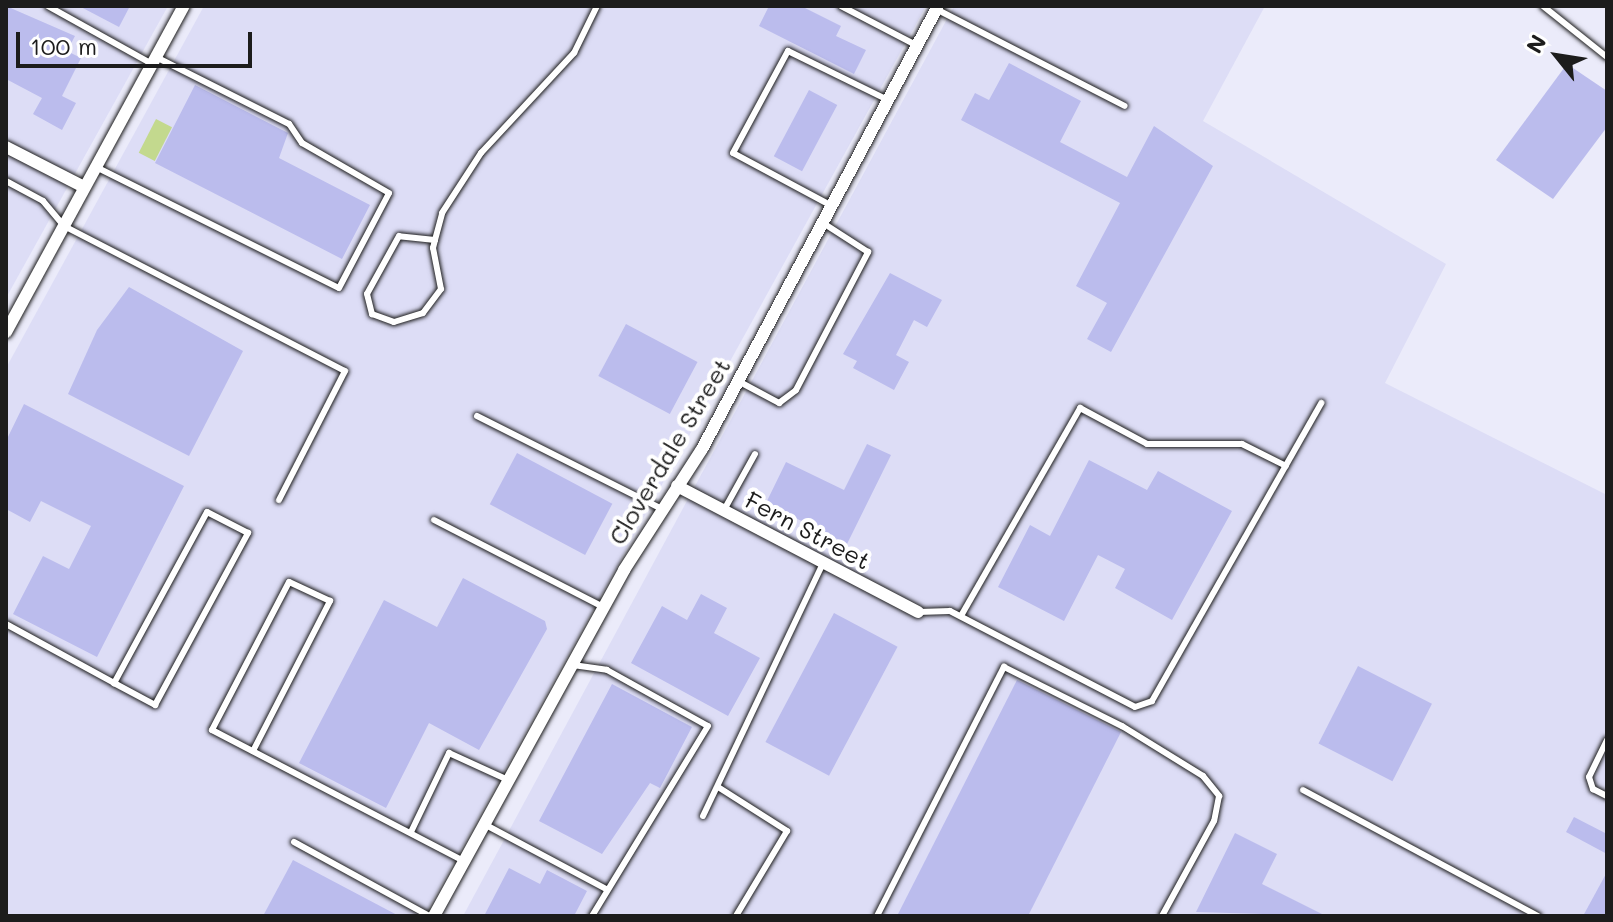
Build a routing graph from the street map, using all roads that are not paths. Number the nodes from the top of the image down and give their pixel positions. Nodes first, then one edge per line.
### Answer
1 (48, 6) edge
2 (184, 6) edge
3 (597, 6) edge
4 (841, 6) edge
5 (1543, 6) edge
6 (937, 8) edge
7 (916, 46) junction
8 (1607, 57) edge
9 (154, 60) junction
10 (888, 100) junction
11 (1125, 106) dead end
12 (6, 147) edge
13 (96, 167) junction
14 (6, 181) edge
15 (84, 187) junction
16 (832, 206) junction
17 (823, 223) junction
18 (64, 226) junction
19 (435, 240) junction
20 (6, 332) edge
21 (738, 381) junction
22 (1321, 403) dead end
23 (477, 416) dead end
24 (755, 454) dead end
25 (1286, 466) junction
26 (677, 486) junction
27 (279, 500) dead end
28 (662, 509) junction
29 (724, 510) junction
30 (434, 520) dead end
31 (823, 563) junction
32 (603, 607) junction
33 (918, 612) joint
34 (961, 616) junction
35 (6, 624) edge
36 (572, 665) junction
37 (114, 683) junction
38 (1607, 740) edge
39 (253, 751) junction
40 (508, 780) junction
41 (718, 787) junction
42 (1303, 790) dead end
43 (1607, 796) edge
44 (703, 816) dead end
45 (484, 824) junction
46 (411, 832) junction
47 (294, 842) dead end
48 (464, 861) junction
49 (606, 889) junction
50 (432, 916) edge
51 (592, 916) edge
52 (736, 916) edge
53 (877, 916) edge
54 (1162, 916) edge
55 (1538, 916) edge

1 - 9 lane
2 - 9 street
3 - 19 lane
4 - 7 lane
5 - 8 lane
6 - 7 street, Cloverdale Street
6 - 11 lane
7 - 10 street, Cloverdale Street
9 - 13 street
9 - 13 lane
10 - 16 street, Cloverdale Street
10 - 16 lane
12 - 15 street
13 - 15 street
14 - 18 lane
15 - 18 street
16 - 17 street, Cloverdale Street
17 - 21 street, Cloverdale Street
17 - 21 lane
18 - 20 street
18 - 27 lane
19 - 19 lane
21 - 26 street, Cloverdale Street
22 - 25 lane
23 - 28 lane
24 - 29 lane
25 - 34 lane
25 - 34 lane
26 - 28 street, Cloverdale Street
26 - 29 street, Fern Street
28 - 32 street, Cloverdale Street
29 - 31 street, Fern Street
30 - 32 lane
31 - 33 street, Fern Street
31 - 41 lane
32 - 36 street, Cloverdale Street
33 - 34 lane
35 - 37 lane
36 - 40 street, Cloverdale Street
36 - 49 lane
37 - 37 lane
38 - 43 lane
39 - 39 lane
39 - 46 lane
40 - 45 street, Cloverdale Street
40 - 46 lane
41 - 44 lane
41 - 52 lane
42 - 55 lane
45 - 48 street, Cloverdale Street
45 - 49 lane
46 - 48 lane
47 - 50 lane
48 - 50 street, Cloverdale Street
49 - 51 lane
53 - 54 lane

